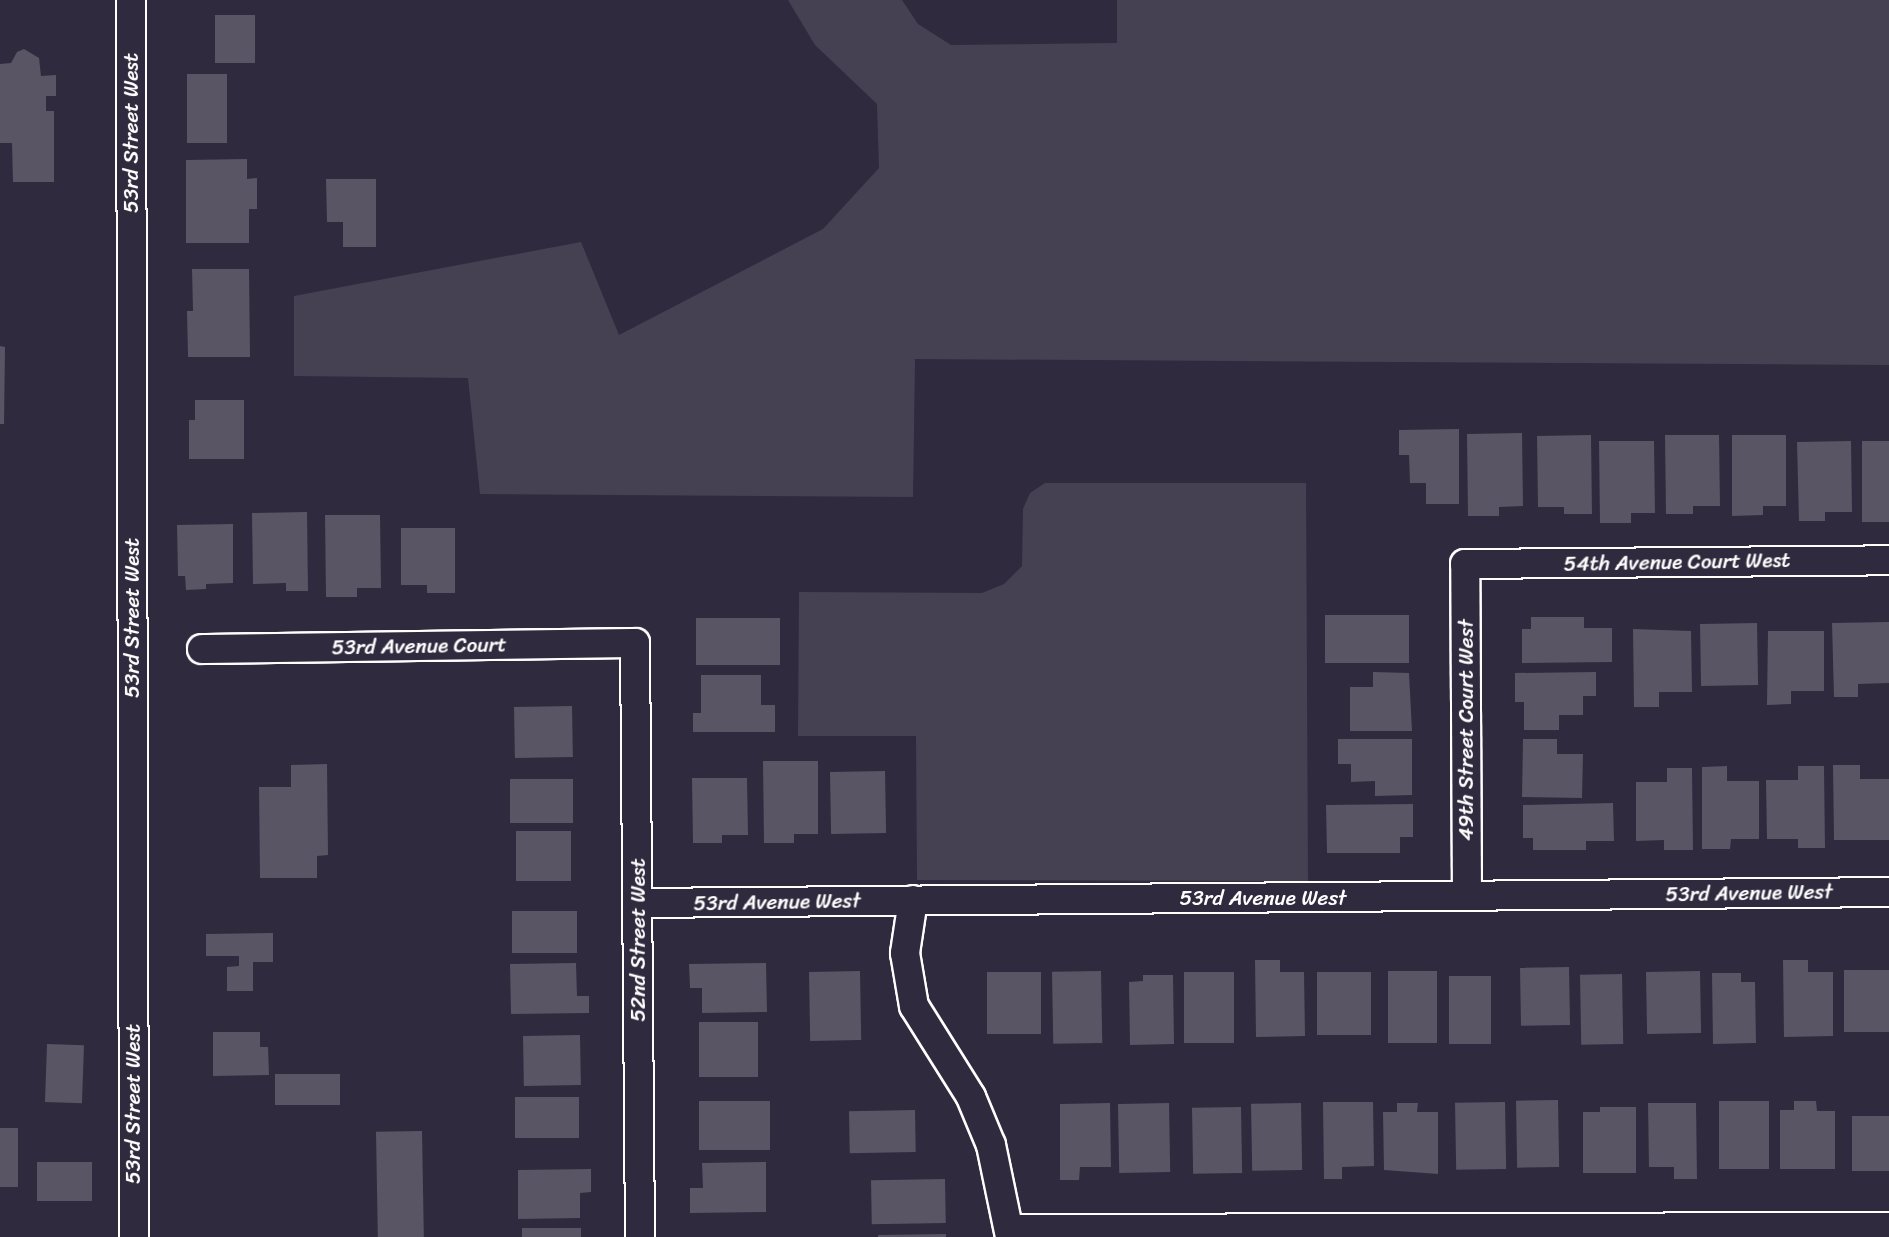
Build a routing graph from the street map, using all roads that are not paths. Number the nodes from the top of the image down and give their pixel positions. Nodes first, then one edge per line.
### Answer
1 (131, 0) edge
2 (1889, 560) edge
3 (1465, 564) joint
4 (635, 643) joint
5 (202, 649) dead end
6 (1889, 892) edge
7 (1467, 896) junction
8 (913, 900) junction
9 (637, 903) junction
10 (1889, 1227) edge
11 (1010, 1233) edge
12 (134, 1237) edge
13 (640, 1237) edge

1 - 12 street, 53rd Street West
2 - 3 street, 54th Avenue Court West
3 - 7 street, 49th Street Court West
4 - 5 street, 53rd Avenue Court
4 - 9 street, 52nd Street West
6 - 7 street, 53rd Avenue West
7 - 8 street, 53rd Avenue West
8 - 9 street, 53rd Avenue West
8 - 11 street
9 - 13 street, 52nd Street West
10 - 11 street

